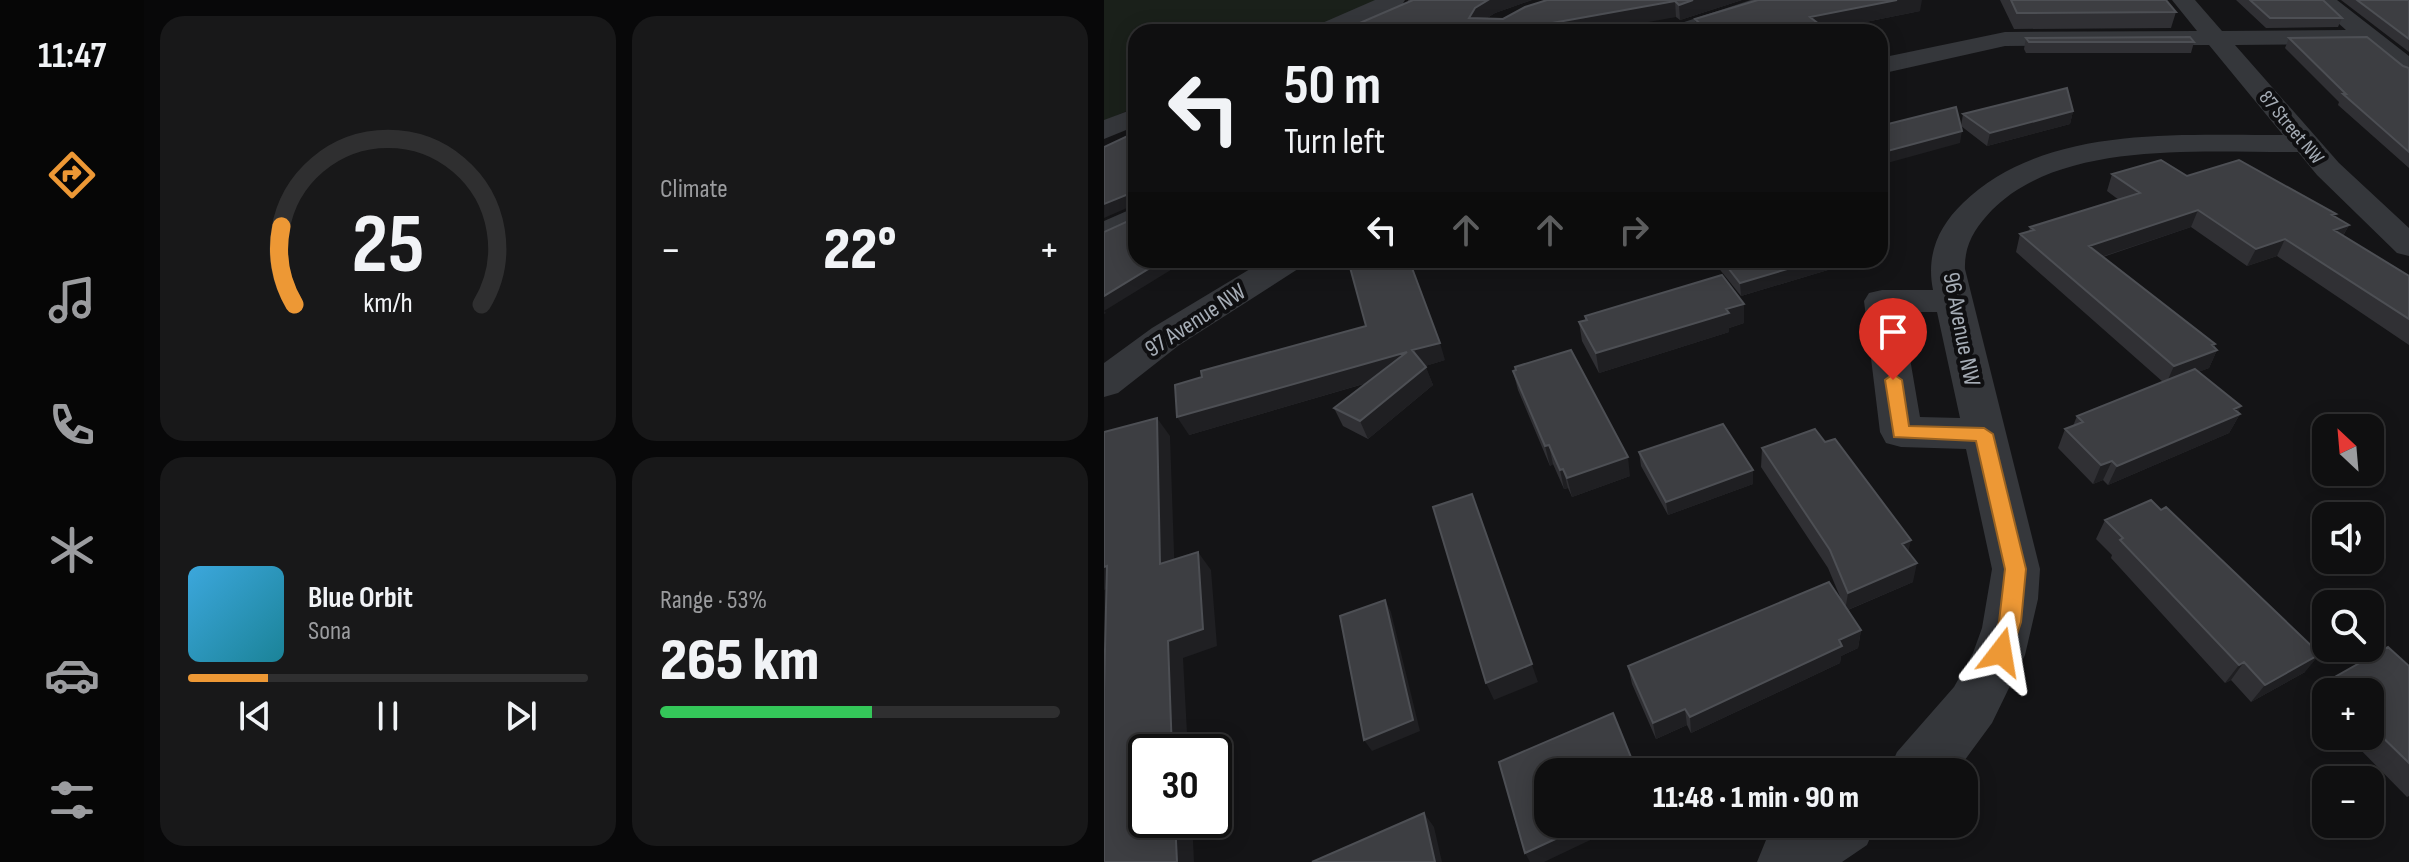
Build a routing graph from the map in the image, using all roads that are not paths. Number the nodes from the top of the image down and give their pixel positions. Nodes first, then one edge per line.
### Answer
1 (1394, 0) edge
2 (1774, 0) edge
3 (2183, 0) edge
4 (2323, 0) edge
5 (1339, 24) edge
6 (1701, 24) edge
7 (2369, 37) junction
8 (2215, 38) junction
9 (1888, 64) edge
10 (2409, 69) edge
11 (1128, 120) edge
12 (1104, 130) edge
13 (2307, 143) junction
14 (1128, 221) edge
15 (1104, 234) edge
16 (2409, 246) edge
17 (1276, 268) edge
18 (1953, 301) junction
19 (1104, 383) edge
20 (1984, 434) junction
21 (1932, 758) edge
22 (1825, 838) edge
23 (1788, 862) edge

1 - 5 street
2 - 6 street
3 - 8 street, 87 Street NW
4 - 7 street
7 - 8 street
7 - 10 street
8 - 9 street
8 - 13 street, 87 Street NW
11 - 12 street
13 - 16 street, 87 Street NW
13 - 18 street, 96 Avenue NW
14 - 15 street
17 - 19 street, 97 Avenue NW
18 - 20 street, 96 Avenue NW
18 - 20 street
20 - 21 street, 96 Avenue NW
22 - 23 street

